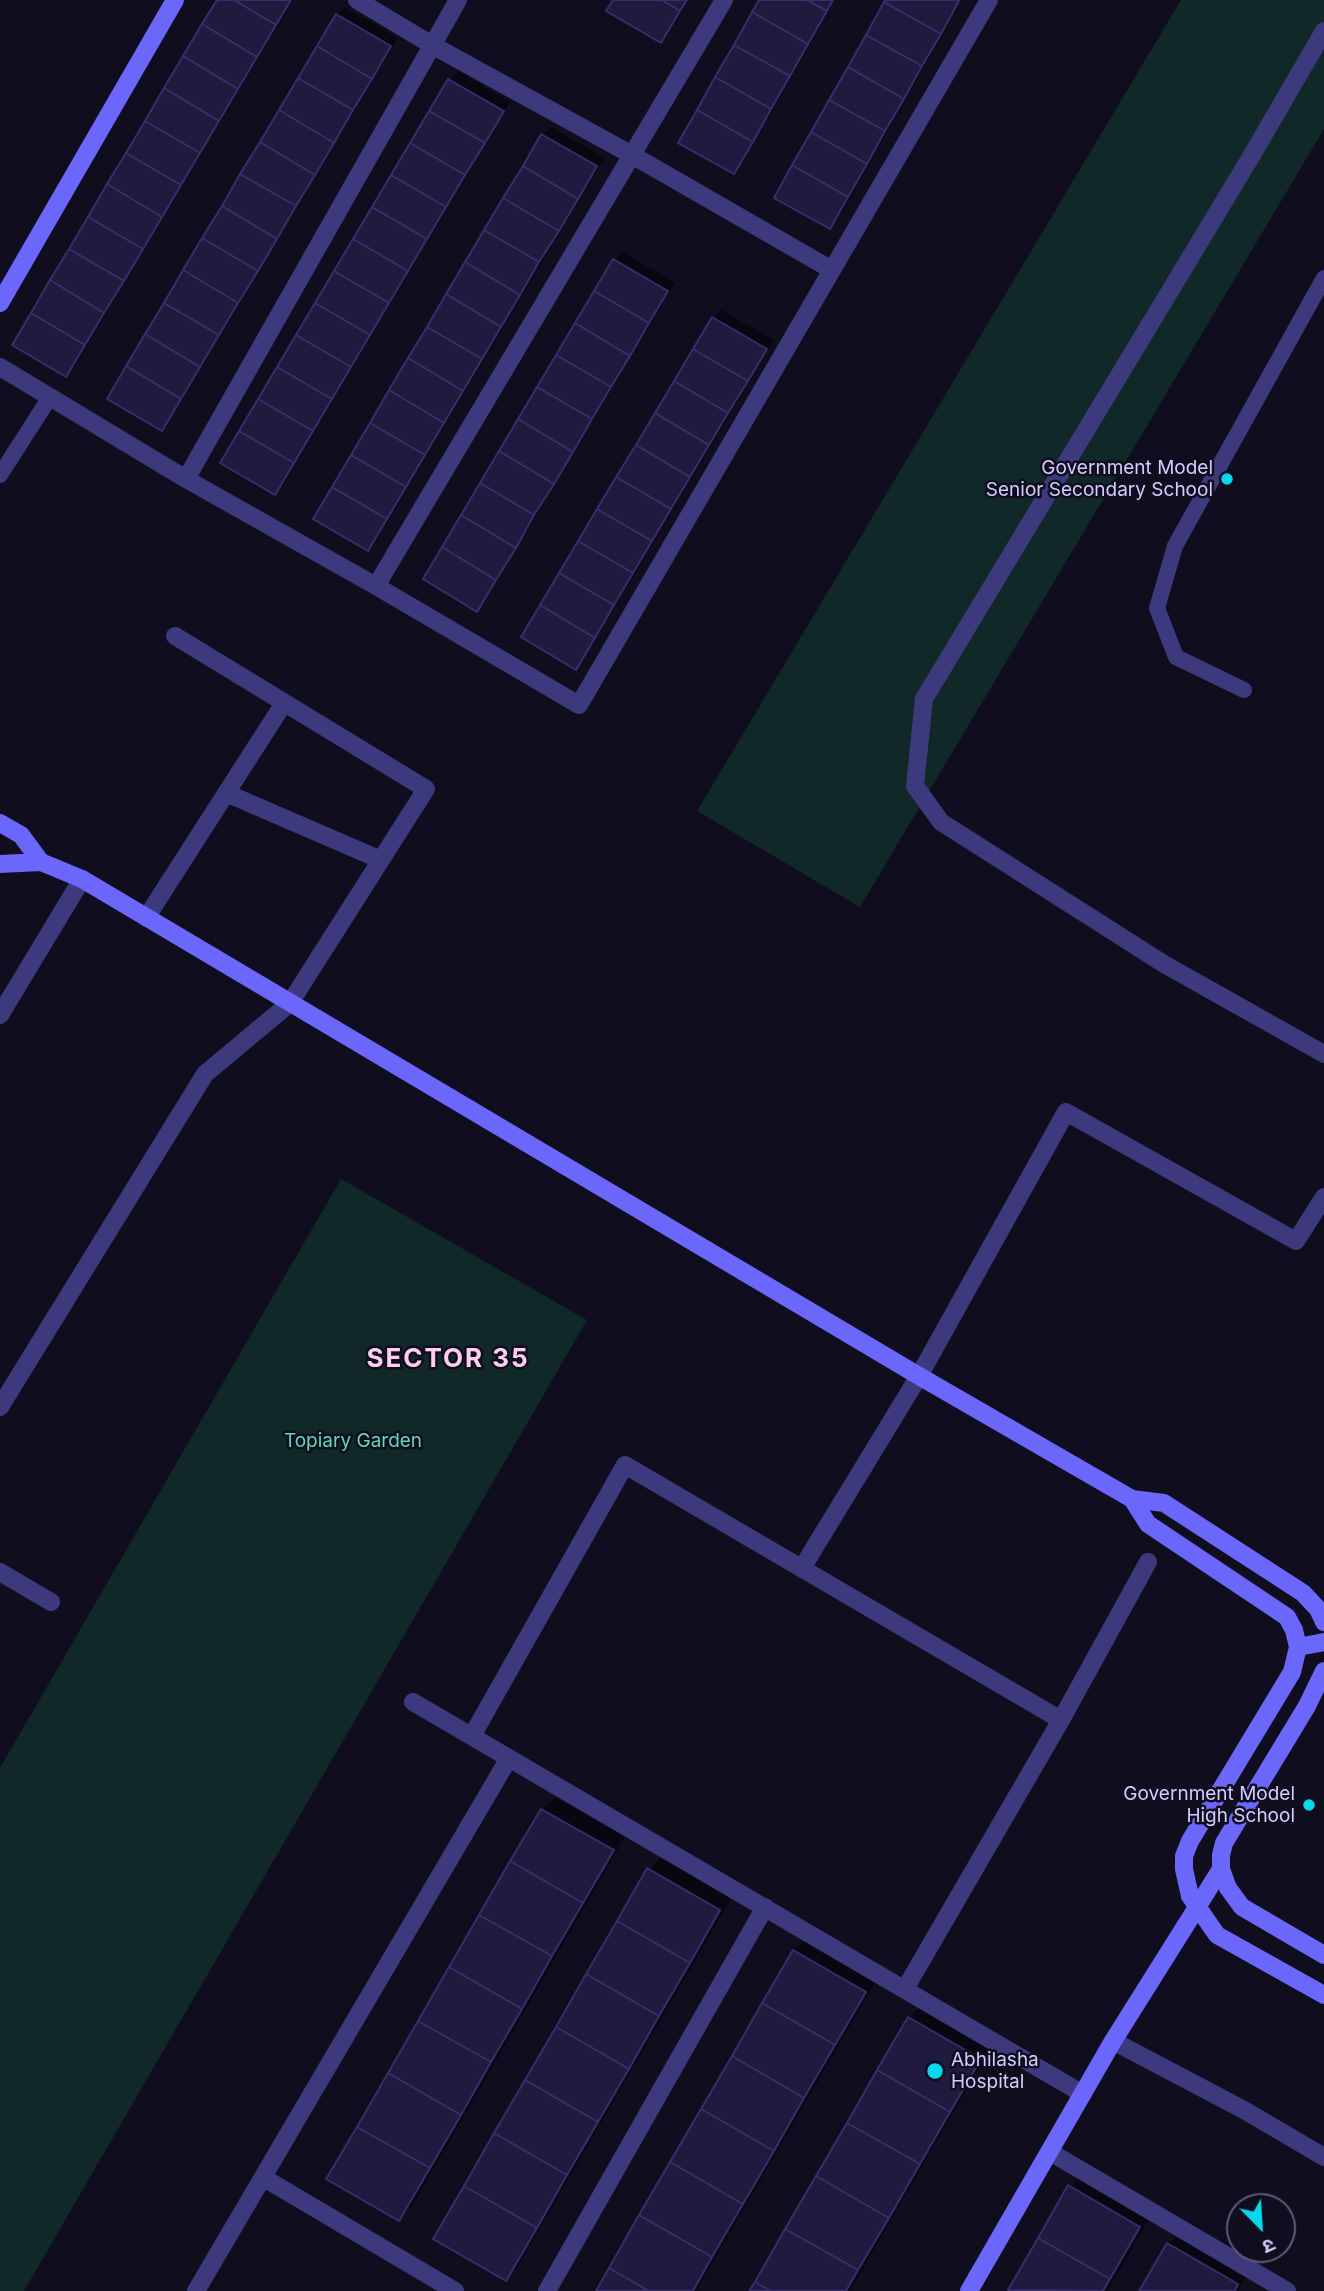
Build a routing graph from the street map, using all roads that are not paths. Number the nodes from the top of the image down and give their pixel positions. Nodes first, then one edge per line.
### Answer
1 (175, 0) edge
2 (357, 0) edge
3 (457, 0) edge
4 (723, 0) edge
5 (989, 0) edge
6 (1324, 31) edge
7 (432, 45) junction
8 (632, 155) junction
9 (832, 270) junction
10 (1324, 278) edge
11 (0, 303) edge
12 (0, 367) edge
13 (50, 397) junction
14 (0, 475) edge
15 (186, 479) junction
16 (376, 586) junction
17 (175, 636) dead end
18 (1244, 690) dead end
19 (284, 702) junction
20 (226, 793) junction
21 (0, 823) edge
22 (381, 860) junction
23 (41, 862) junction
24 (0, 864) edge
25 (82, 879) junction
26 (146, 918) junction
27 (290, 1003) junction
28 (0, 1015) edge
29 (1324, 1054) edge
30 (1324, 1198) edge
31 (919, 1376) junction
32 (0, 1407) edge
33 (1132, 1499) junction
34 (1148, 1562) dead end
35 (802, 1568) junction
36 (0, 1572) edge
37 (51, 1602) dead end
38 (1324, 1622) edge
39 (1324, 1642) edge
40 (1298, 1647) junction
41 (1324, 1671) edge
42 (414, 1702) dead end
43 (1061, 1720) junction
44 (472, 1736) junction
45 (509, 1758) junction
46 (1221, 1869) junction
47 (765, 1907) junction
48 (1196, 1907) junction
49 (1324, 1955) edge
50 (905, 1989) junction
51 (1324, 1995) edge
52 (1113, 2041) junction
53 (1083, 2094) junction
54 (1050, 2152) junction
55 (1324, 2157) edge
56 (264, 2178) junction
57 (196, 2291) edge
58 (455, 2291) edge
59 (547, 2291) edge
60 (969, 2291) edge
61 (1287, 2291) edge

1 - 11 street
2 - 7 street
3 - 7 street
4 - 8 street
5 - 9 street
6 - 29 street
7 - 8 street
7 - 15 street
8 - 9 street
8 - 16 street
9 - 16 street
10 - 18 lane
12 - 13 street
13 - 14 lane
13 - 15 street
15 - 16 street
17 - 19 street
19 - 20 street
19 - 22 street
20 - 22 street
20 - 26 street
21 - 23 street
22 - 27 street
23 - 24 street
23 - 25 street
25 - 26 street
25 - 28 street
26 - 27 street
27 - 31 street
27 - 32 street
30 - 31 street
31 - 33 street
31 - 35 street
33 - 38 street
33 - 40 street
34 - 43 street
35 - 43 street
35 - 44 street
36 - 37 street
39 - 40 street
40 - 48 street
41 - 46 street
42 - 44 street
43 - 50 street
44 - 45 street
45 - 47 street
45 - 56 street
46 - 48 street
46 - 49 street
47 - 50 street
47 - 59 street
48 - 51 street
48 - 52 street
50 - 53 street
52 - 53 street
52 - 55 street
53 - 54 street
54 - 60 street
54 - 61 street
56 - 57 street
56 - 58 street

